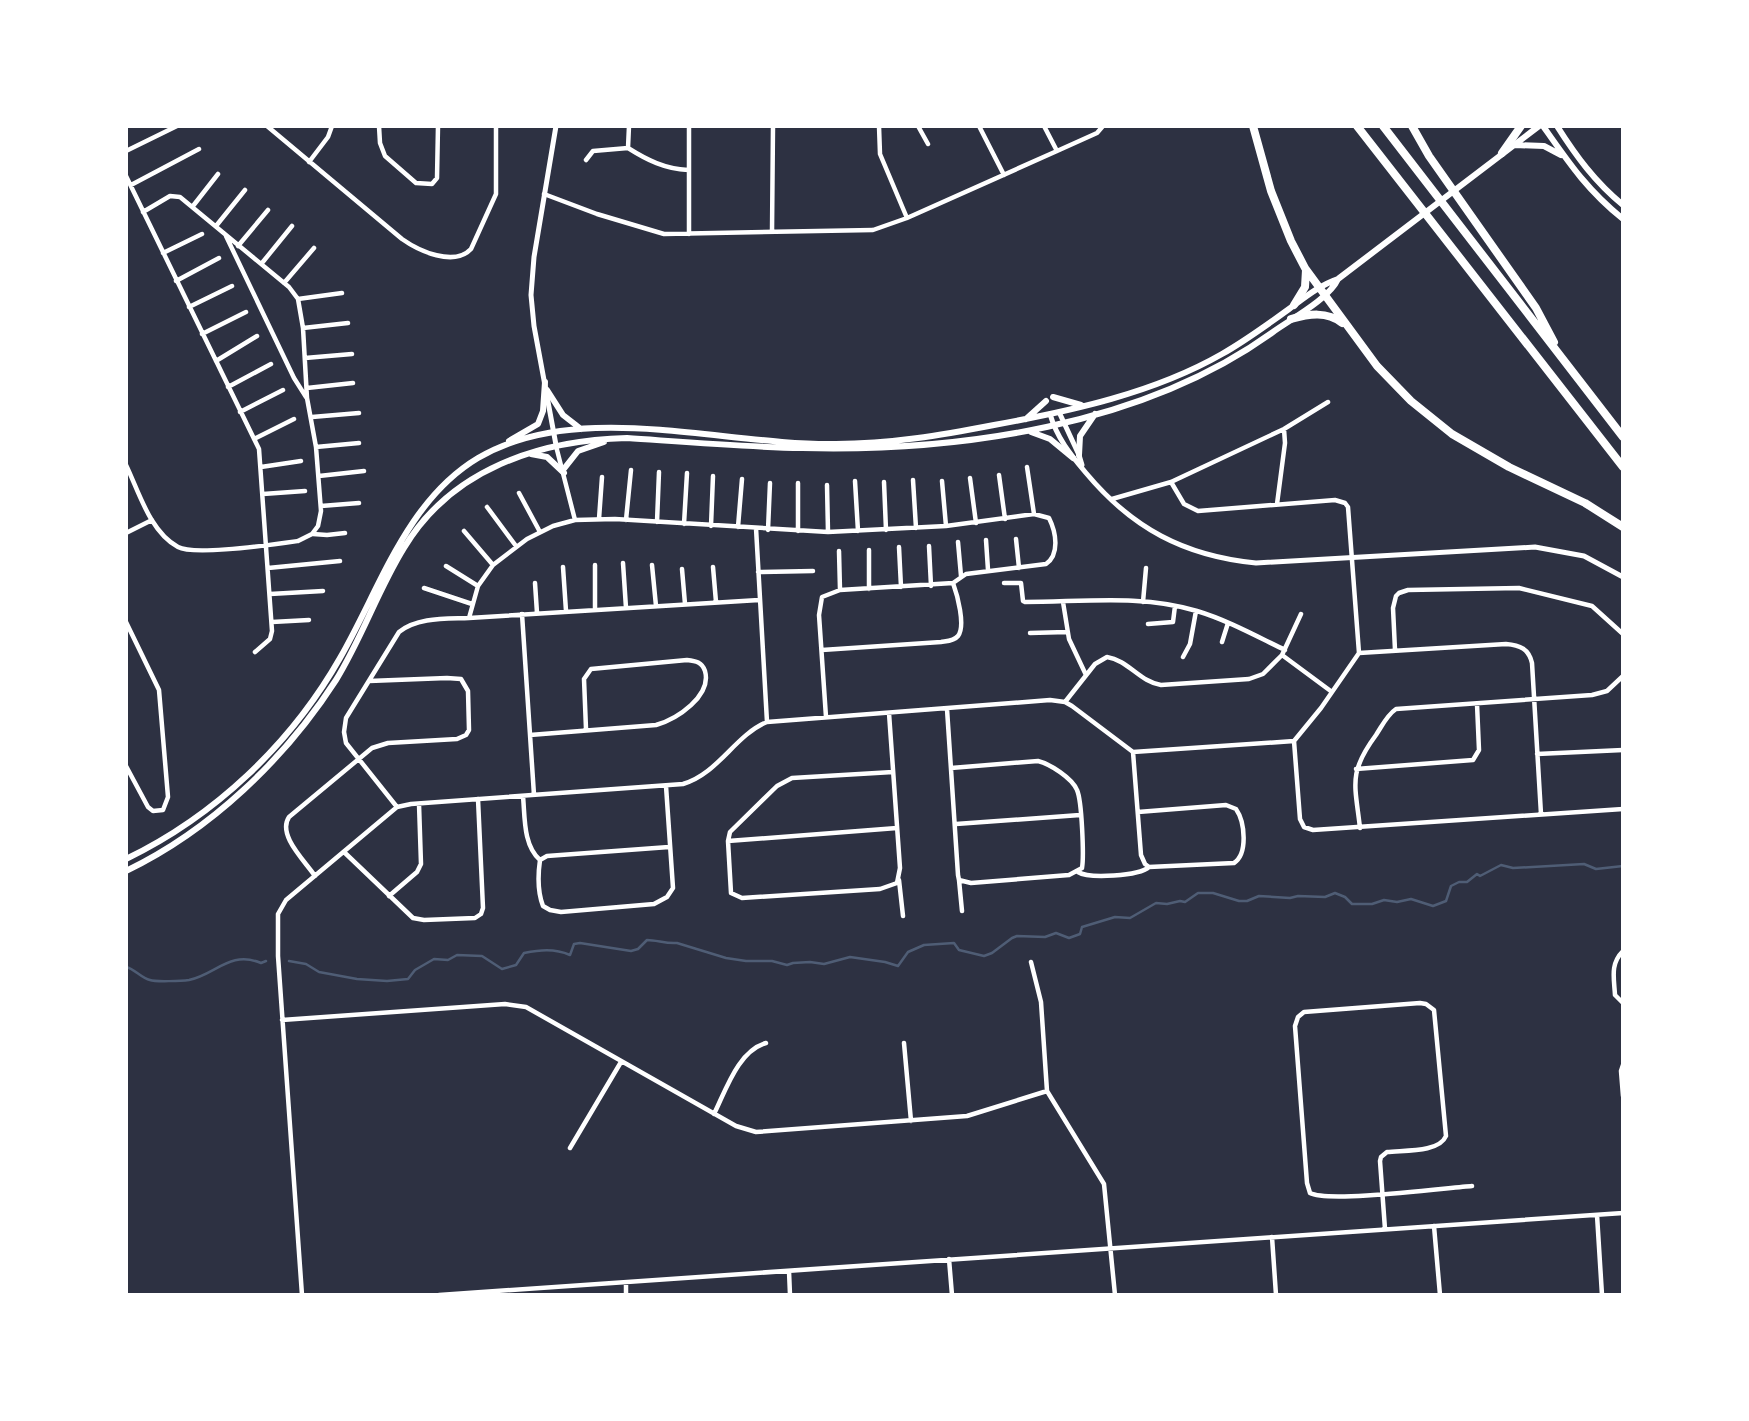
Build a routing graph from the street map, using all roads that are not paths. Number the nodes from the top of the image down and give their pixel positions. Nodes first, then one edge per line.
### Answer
1 (177, 126) edge
2 (267, 126) edge
3 (332, 126) edge
4 (379, 126) edge
5 (438, 126) edge
6 (496, 126) edge
7 (556, 126) edge
8 (629, 126) edge
9 (688, 126) edge
10 (773, 126) edge
11 (879, 126) edge
12 (918, 126) edge
13 (979, 126) edge
14 (1044, 126) edge
15 (1103, 126) edge
16 (1253, 126) edge
17 (1357, 126) edge
18 (1382, 126) edge
19 (1412, 126) edge
20 (1521, 126) edge
21 (1541, 126) edge
22 (1557, 126) edge
23 (928, 144) dead end
24 (1513, 145) junction
25 (628, 148) junction
26 (199, 149) dead end
27 (126, 151) edge
28 (1057, 151) junction
29 (1502, 153) junction
30 (1564, 157) junction
31 (586, 160) dead end
32 (309, 162) junction
33 (689, 170) junction
34 (218, 174) dead end
35 (1004, 175) junction
36 (126, 176) edge
37 (131, 186) junction
38 (245, 190) dead end
39 (544, 194) junction
40 (1623, 205) edge
41 (193, 206) junction
42 (268, 210) dead end
43 (143, 212) junction
44 (907, 218) junction
45 (1623, 219) edge
46 (216, 226) junction
47 (292, 226) dead end
48 (772, 232) junction
49 (224, 233) junction
50 (202, 234) dead end
51 (689, 234) junction
52 (238, 246) junction
53 (314, 248) dead end
54 (163, 253) junction
55 (219, 258) dead end
56 (262, 263) junction
57 (1305, 268) junction
58 (176, 281) junction
59 (284, 283) junction
60 (232, 286) dead end
61 (1323, 291) junction
62 (342, 293) dead end
63 (298, 299) junction
64 (1294, 305) junction
65 (189, 307) junction
66 (246, 312) dead end
67 (1292, 319) junction
68 (348, 323) dead end
69 (303, 328) junction
70 (1352, 332) junction
71 (202, 334) junction
72 (257, 337) dead end
73 (1558, 352) junction
74 (352, 354) dead end
75 (305, 358) junction
76 (216, 361) junction
77 (271, 364) dead end
78 (545, 382) junction
79 (353, 383) dead end
80 (228, 387) junction
81 (307, 388) junction
82 (282, 390) dead end
83 (547, 390) junction
84 (1053, 397) dead end
85 (307, 398) junction
86 (1046, 401) dead end
87 (1328, 402) dead end
88 (1084, 405) junction
89 (240, 412) junction
90 (1059, 412) junction
91 (359, 413) dead end
92 (1050, 414) junction
93 (1095, 414) junction
94 (312, 417) junction
95 (294, 419) dead end
96 (1025, 420) junction
97 (1063, 422) junction
98 (1053, 425) junction
99 (581, 429) junction
100 (1283, 429) junction
101 (1022, 431) junction
102 (553, 433) junction
103 (1623, 437) edge
104 (254, 439) junction
105 (615, 439) junction
106 (359, 443) dead end
107 (508, 443) junction
108 (556, 445) junction
109 (316, 447) junction
110 (520, 455) junction
111 (1076, 457) junction
112 (301, 461) dead end
113 (126, 465) edge
114 (261, 467) junction
115 (1027, 467) dead end
116 (1623, 467) edge
117 (631, 470) dead end
118 (364, 471) dead end
119 (564, 472) junction
120 (659, 472) dead end
121 (687, 473) dead end
122 (999, 475) dead end
123 (318, 476) junction
124 (713, 476) dead end
125 (602, 477) dead end
126 (970, 478) dead end
127 (742, 479) dead end
128 (913, 480) dead end
129 (855, 481) dead end
130 (942, 481) dead end
131 (884, 482) dead end
132 (1171, 482) junction
133 (770, 483) dead end
134 (798, 483) dead end
135 (827, 485) dead end
136 (305, 491) dead end
137 (519, 493) dead end
138 (263, 494) junction
139 (1111, 500) junction
140 (359, 503) dead end
141 (1277, 503) junction
142 (321, 506) junction
143 (487, 507) dead end
144 (1034, 514) junction
145 (599, 519) junction
146 (1005, 519) junction
147 (152, 520) junction
148 (575, 520) junction
149 (626, 520) junction
150 (657, 522) junction
151 (976, 523) junction
152 (684, 524) junction
153 (711, 526) junction
154 (946, 526) junction
155 (738, 527) junction
156 (1623, 527) edge
157 (756, 528) junction
158 (916, 528) junction
159 (768, 530) junction
160 (886, 530) junction
161 (464, 531) dead end
162 (798, 531) junction
163 (858, 531) junction
164 (540, 532) junction
165 (828, 532) junction
166 (126, 533) edge
167 (345, 533) dead end
168 (312, 534) junction
169 (1016, 539) dead end
170 (986, 540) dead end
171 (958, 542) dead end
172 (266, 545) junction
173 (516, 546) junction
174 (929, 546) dead end
175 (899, 547) dead end
176 (869, 550) dead end
177 (839, 551) dead end
178 (1351, 558) junction
179 (340, 561) dead end
180 (623, 563) dead end
181 (493, 565) junction
182 (595, 565) dead end
183 (652, 565) dead end
184 (446, 566) dead end
185 (713, 566) dead end
186 (563, 567) dead end
187 (268, 568) junction
188 (1018, 568) junction
189 (1146, 568) dead end
190 (682, 569) dead end
191 (988, 570) junction
192 (813, 571) dead end
193 (758, 572) junction
194 (961, 576) junction
195 (1623, 577) edge
196 (535, 583) dead end
197 (953, 583) junction
198 (1004, 583) dead end
199 (478, 586) junction
200 (931, 586) junction
201 (901, 587) junction
202 (424, 588) dead end
203 (869, 589) junction
204 (323, 590) dead end
205 (840, 590) junction
206 (270, 594) junction
207 (759, 600) junction
208 (1143, 601) junction
209 (716, 602) junction
210 (1063, 602) junction
211 (472, 604) junction
212 (685, 604) junction
213 (656, 606) junction
214 (1175, 606) junction
215 (626, 608) junction
216 (596, 610) junction
217 (566, 611) junction
218 (1196, 611) junction
219 (537, 613) junction
220 (522, 614) junction
221 (1301, 614) dead end
222 (469, 618) junction
223 (309, 620) dead end
224 (126, 622) edge
225 (272, 622) junction
226 (1228, 623) junction
227 (1148, 624) dead end
228 (1030, 632) dead end
229 (1067, 632) junction
230 (1623, 635) edge
231 (1222, 642) dead end
232 (822, 650) junction
233 (1395, 650) junction
234 (255, 652) dead end
235 (1284, 652) junction
236 (1359, 653) junction
237 (1183, 657) dead end
238 (1086, 675) junction
239 (1623, 676) edge
240 (369, 681) junction
241 (1332, 692) junction
242 (1534, 700) junction
243 (1065, 702) junction
244 (1477, 704) junction
245 (947, 709) junction
246 (889, 713) junction
247 (826, 717) junction
248 (767, 722) junction
249 (586, 729) junction
250 (530, 735) junction
251 (1294, 741) junction
252 (1623, 750) edge
253 (1133, 752) junction
254 (1537, 754) junction
255 (359, 760) junction
256 (126, 766) edge
257 (951, 768) junction
258 (1356, 769) junction
259 (893, 772) junction
260 (666, 786) junction
261 (534, 795) junction
262 (523, 796) junction
263 (478, 799) junction
264 (419, 804) junction
265 (397, 807) junction
266 (1623, 809) edge
267 (1138, 812) junction
268 (1541, 814) junction
269 (1080, 815) junction
270 (955, 824) junction
271 (897, 828) junction
272 (1360, 828) junction
273 (728, 841) junction
274 (669, 847) junction
275 (344, 852) junction
276 (126, 859) edge
277 (540, 863) junction
278 (1149, 867) junction
279 (1080, 870) junction
280 (126, 871) edge
281 (315, 876) junction
282 (899, 879) junction
283 (961, 881) junction
284 (389, 896) junction
285 (962, 911) dead end
286 (903, 916) dead end
287 (1623, 951) edge
288 (1031, 962) dead end
289 (1623, 1003) edge
290 (282, 1020) junction
291 (766, 1043) dead end
292 (904, 1043) dead end
293 (621, 1062) junction
294 (1623, 1065) edge
295 (1047, 1091) junction
296 (1623, 1096) edge
297 (714, 1114) junction
298 (911, 1121) junction
299 (570, 1148) dead end
300 (1472, 1186) dead end
301 (1382, 1194) junction
302 (1623, 1213) edge
303 (1597, 1215) junction
304 (1434, 1226) junction
305 (1385, 1229) junction
306 (1272, 1237) junction
307 (1112, 1249) junction
308 (949, 1259) junction
309 (789, 1271) junction
310 (626, 1283) junction
311 (465, 1294) edge
312 (302, 1295) edge
313 (439, 1295) edge
314 (626, 1295) edge
315 (790, 1295) edge
316 (952, 1295) edge
317 (1115, 1295) edge
318 (1276, 1295) edge
319 (1440, 1295) edge
320 (1602, 1295) edge

1 - 27 street
2 - 32 street
3 - 32 street
4 - 5 street
6 - 32 street
7 - 39 street
8 - 25 street
9 - 33 street
10 - 48 street
11 - 44 street
12 - 23 street
13 - 35 street
14 - 28 street
15 - 28 street
16 - 57 highway
17 - 116 highway
18 - 73 highway
19 - 73 highway
20 - 29 highway
21 - 24 main road
21 - 30 main road
22 - 40 main road
24 - 29 main road
24 - 30 main road
25 - 31 street
25 - 33 street
26 - 37 street
28 - 35 street
29 - 61 main road
30 - 45 main road
33 - 51 street
34 - 41 street
35 - 44 street
36 - 37 street
37 - 43 street
38 - 46 street
39 - 51 street
39 - 78 street
41 - 43 street
41 - 46 street
42 - 52 street
43 - 54 street
44 - 48 street
46 - 49 street
47 - 56 street
48 - 51 street
49 - 52 street
49 - 85 street
50 - 54 street
52 - 56 street
53 - 59 street
54 - 58 street
55 - 58 street
56 - 59 street
57 - 61 highway
57 - 64 highway
58 - 65 street
59 - 63 street
60 - 65 street
61 - 64 main road
61 - 67 main road
61 - 70 highway
62 - 63 street
63 - 69 street
64 - 88 main road
65 - 71 street
66 - 71 street
67 - 70 highway
67 - 93 main road
68 - 69 street
69 - 75 street
70 - 156 highway
71 - 76 street
72 - 76 street
73 - 103 highway
74 - 75 street
75 - 81 street
76 - 80 street
77 - 80 street
78 - 83 street
78 - 107 main road
79 - 81 street
80 - 89 street
81 - 85 street
82 - 89 street
83 - 99 main road
83 - 102 street
84 - 88 main road
85 - 94 street
86 - 96 main road
87 - 100 street
88 - 90 main road
89 - 104 street
90 - 92 main road
90 - 97 street
91 - 94 street
92 - 96 main road
92 - 98 street
93 - 97 main road
93 - 111 main road
94 - 109 street
95 - 104 street
96 - 99 main road
97 - 98 main road
97 - 111 street
98 - 101 main road
98 - 111 street
99 - 102 main road
100 - 132 street
100 - 141 street
101 - 105 main road
101 - 111 main road
102 - 107 main road
102 - 108 street
104 - 114 street
105 - 108 main road
105 - 119 main road
106 - 109 street
107 - 276 main road
108 - 110 main road
108 - 119 street
109 - 123 street
110 - 119 main road
110 - 280 main road
111 - 139 street
112 - 114 street
113 - 147 street
114 - 138 street
115 - 144 street
117 - 149 street
118 - 123 street
119 - 148 street
120 - 150 street
121 - 152 street
122 - 146 street
123 - 142 street
124 - 153 street
125 - 145 street
126 - 151 street
127 - 155 street
128 - 158 street
129 - 163 street
130 - 154 street
131 - 160 street
132 - 139 street
132 - 141 street
133 - 159 street
134 - 162 street
135 - 165 street
136 - 138 street
137 - 164 street
138 - 172 street
139 - 178 street
140 - 142 street
141 - 178 street
142 - 168 street
143 - 173 street
144 - 146 street
144 - 188 street
145 - 148 street
145 - 149 street
146 - 151 street
147 - 166 street
147 - 172 street
148 - 164 street
149 - 150 street
150 - 152 street
151 - 154 street
152 - 153 street
153 - 155 street
154 - 158 street
155 - 157 street
157 - 159 street
157 - 193 street
158 - 160 street
159 - 162 street
160 - 163 street
161 - 181 street
162 - 165 street
163 - 165 street
164 - 173 street
167 - 168 street
168 - 172 street
169 - 188 street
170 - 191 street
171 - 194 street
172 - 187 street
173 - 181 street
174 - 200 street
175 - 201 street
176 - 203 street
177 - 205 street
178 - 195 street
178 - 236 street
179 - 187 street
180 - 215 street
181 - 199 street
182 - 216 street
183 - 213 street
184 - 199 street
185 - 209 street
186 - 217 street
187 - 206 street
188 - 191 street
189 - 208 street
190 - 212 street
191 - 194 street
192 - 193 street
193 - 207 street
194 - 197 street
196 - 219 street
197 - 200 street
197 - 232 street
198 - 210 street
199 - 211 street
200 - 201 street
201 - 203 street
202 - 211 street
203 - 205 street
204 - 206 street
205 - 232 street
206 - 225 street
207 - 209 street
207 - 248 street
208 - 210 street
208 - 214 street
209 - 212 street
210 - 229 street
211 - 222 street
212 - 213 street
213 - 215 street
214 - 218 street
214 - 227 street
215 - 216 street
216 - 217 street
217 - 219 street
218 - 226 street
218 - 237 street
219 - 220 street
220 - 222 street
220 - 250 street
221 - 235 street
222 - 240 street
223 - 225 street
224 - 256 street
225 - 234 street
226 - 231 street
226 - 235 street
228 - 229 street
229 - 238 street
230 - 233 street
232 - 247 street
233 - 236 street
233 - 242 street
235 - 238 street
235 - 241 street
236 - 241 street
238 - 243 street
239 - 242 street
240 - 255 street
240 - 255 street
241 - 251 street
242 - 244 street
242 - 254 street
243 - 245 street
243 - 253 street
244 - 258 street
244 - 258 street
245 - 246 street
245 - 257 street
246 - 247 street
246 - 259 street
247 - 248 street
248 - 260 street
249 - 249 street
249 - 250 street
250 - 261 street
251 - 253 street
251 - 272 street
252 - 254 street
253 - 267 street
254 - 268 street
255 - 265 street
255 - 281 street
257 - 269 street
257 - 270 street
258 - 272 street
259 - 271 street
259 - 273 street
260 - 261 street
260 - 274 street
261 - 262 street
262 - 263 street
262 - 277 street
263 - 264 street
263 - 284 street
264 - 265 street
264 - 284 street
265 - 275 street
266 - 268 street
267 - 278 street
267 - 278 street
268 - 272 street
269 - 270 street
269 - 279 street
270 - 283 street
271 - 273 street
271 - 282 street
273 - 282 street
274 - 277 street
274 - 277 street
275 - 281 street
275 - 284 street
278 - 279 street
279 - 283 street
281 - 290 street
282 - 286 street
283 - 285 street
287 - 289 street
288 - 295 street
290 - 293 street
290 - 312 street
291 - 297 street
292 - 298 street
293 - 297 street
293 - 299 street
294 - 296 street
295 - 298 street
295 - 307 street
297 - 298 street
300 - 301 street
301 - 301 street
301 - 305 street
302 - 303 street
303 - 304 street
303 - 320 street
304 - 305 street
304 - 319 street
305 - 306 street
306 - 307 street
306 - 318 street
307 - 308 street
307 - 317 street
308 - 309 street
308 - 316 street
309 - 310 street
309 - 315 street
310 - 311 street
310 - 314 street
311 - 313 street

